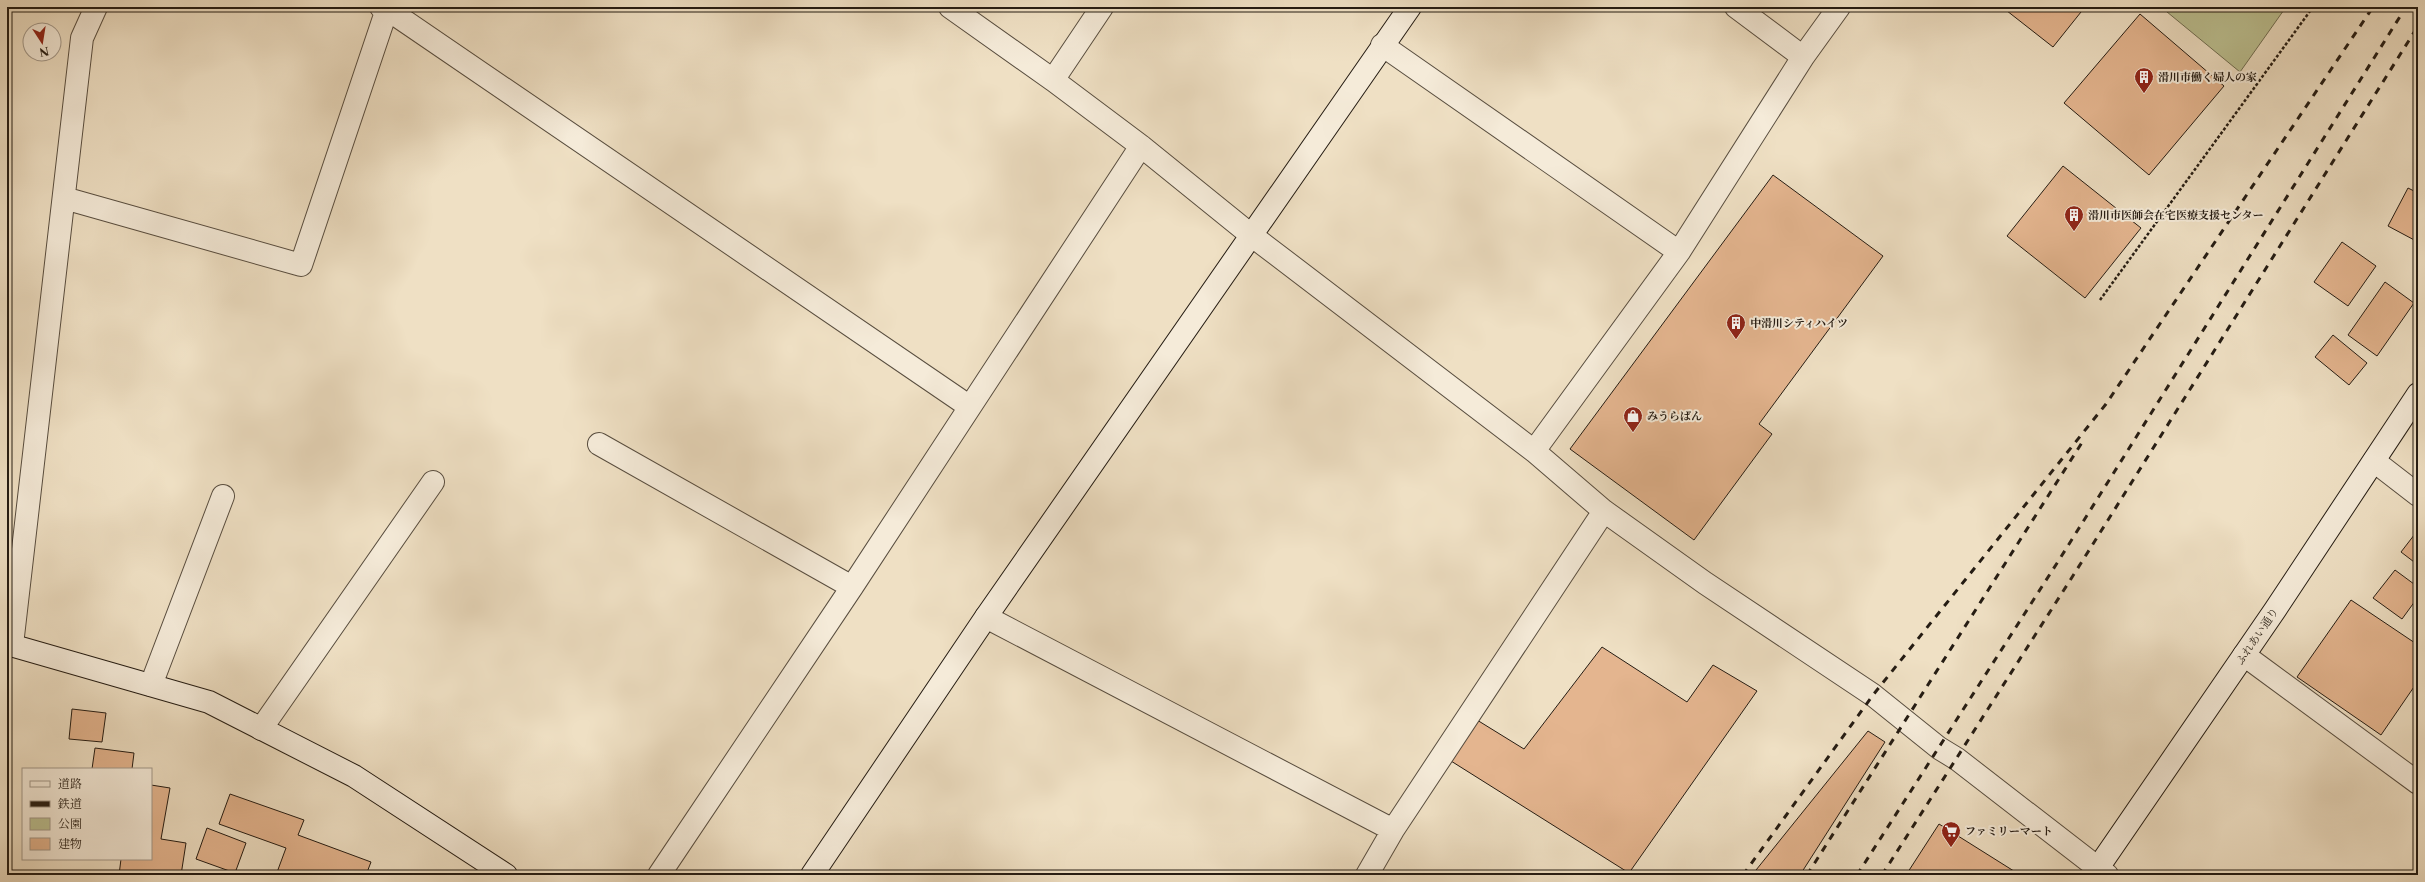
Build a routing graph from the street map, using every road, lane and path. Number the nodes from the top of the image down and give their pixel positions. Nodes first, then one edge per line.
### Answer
1 (96, 7) edge
2 (950, 7) edge
3 (1102, 7) edge
4 (1410, 7) edge
5 (1736, 7) edge
6 (1839, 7) edge
7 (2313, 7) edge
8 (384, 8) edge
9 (1382, 45) junction
10 (1803, 57) junction
11 (1053, 80) junction
12 (1141, 146) junction
13 (64, 198) junction
14 (1251, 235) junction
15 (1679, 252) junction
16 (2100, 300) dead end
17 (2418, 394) edge
18 (970, 406) junction
19 (599, 444) dead end
20 (1534, 451) junction
21 (2374, 461) junction
22 (433, 482) dead end
23 (2418, 495) edge
24 (223, 496) dead end
25 (1604, 511) junction
26 (852, 587) junction
27 (986, 617) junction
28 (9, 645) edge
29 (2244, 655) junction
30 (151, 685) junction
31 (261, 728) junction
32 (2418, 783) edge
33 (1393, 830) junction
34 (2099, 873) edge
35 (506, 875) edge
36 (659, 875) edge
37 (812, 875) edge
38 (1366, 875) edge

1 - 13 street
2 - 11 street
3 - 11 street
4 - 9 street
5 - 10 street
6 - 10 street
7 - 16 path
8 - 13 street
8 - 18 street
9 - 14 street
9 - 15 street
10 - 15 street
11 - 12 street
12 - 14 street
12 - 18 street
13 - 28 street
14 - 20 street
14 - 27 street
15 - 20 street
17 - 21 street, ふれあい通り
18 - 26 street
19 - 26 street
20 - 25 street
21 - 23 street
21 - 29 street, ふれあい通り
22 - 31 street
24 - 30 street
25 - 33 street
25 - 34 street
26 - 36 street
27 - 33 street
27 - 37 street
28 - 30 street
29 - 32 street
29 - 34 street, ふれあい通り
30 - 31 street
31 - 35 street
33 - 38 street

